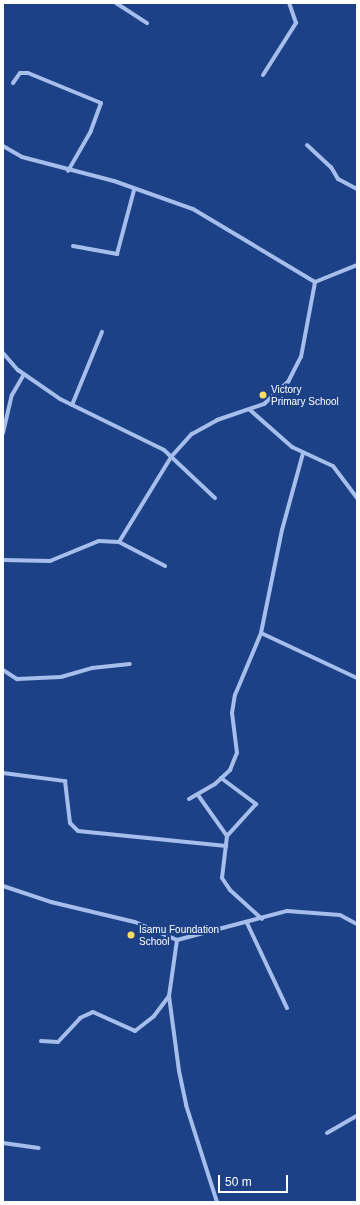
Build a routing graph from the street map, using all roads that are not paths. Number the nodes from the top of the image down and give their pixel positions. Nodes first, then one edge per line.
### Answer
1 (116, 3) edge
2 (289, 3) edge
3 (147, 23) dead end
4 (263, 75) dead end
5 (13, 83) dead end
6 (306, 145) dead end
7 (3, 146) edge
8 (68, 171) junction
9 (357, 189) edge
10 (134, 190) junction
11 (73, 246) dead end
12 (357, 265) edge
13 (315, 282) junction
14 (102, 332) dead end
15 (3, 353) edge
16 (24, 374) junction
17 (72, 405) junction
18 (250, 410) junction
19 (3, 433) edge
20 (303, 453) junction
21 (171, 456) junction
22 (215, 498) dead end
23 (357, 498) edge
24 (119, 542) junction
25 (3, 560) edge
26 (165, 566) dead end
27 (261, 633) junction
28 (130, 664) dead end
29 (3, 670) edge
30 (357, 678) edge
31 (3, 773) edge
32 (221, 778) junction
33 (198, 794) junction
34 (188, 799) dead end
35 (227, 836) junction
36 (226, 846) junction
37 (3, 886) edge
38 (262, 919) junction
39 (356, 922) edge
40 (247, 923) junction
41 (177, 940) junction
42 (169, 996) junction
43 (287, 1008) dead end
44 (41, 1041) dead end
45 (357, 1116) edge
46 (327, 1133) dead end
47 (3, 1143) edge
48 (38, 1148) dead end
49 (217, 1202) edge

1 - 3 street
2 - 4 street
5 - 8 street
6 - 9 street
7 - 8 street
8 - 10 street
10 - 11 street
10 - 13 street
12 - 13 street
13 - 18 street
14 - 17 street
15 - 16 street
16 - 17 street
16 - 19 street
17 - 21 street
18 - 20 street
18 - 21 street
20 - 23 street
20 - 27 street
21 - 22 street
21 - 24 street
24 - 25 street
24 - 26 street
27 - 30 street
27 - 32 street
28 - 29 street
31 - 36 street
32 - 33 street
32 - 35 street
33 - 34 street
33 - 35 street
35 - 36 street
36 - 38 street
37 - 41 street
38 - 39 street
38 - 40 street
40 - 41 street
40 - 43 street
41 - 42 street
42 - 44 street
42 - 49 street
45 - 46 street
47 - 48 street

